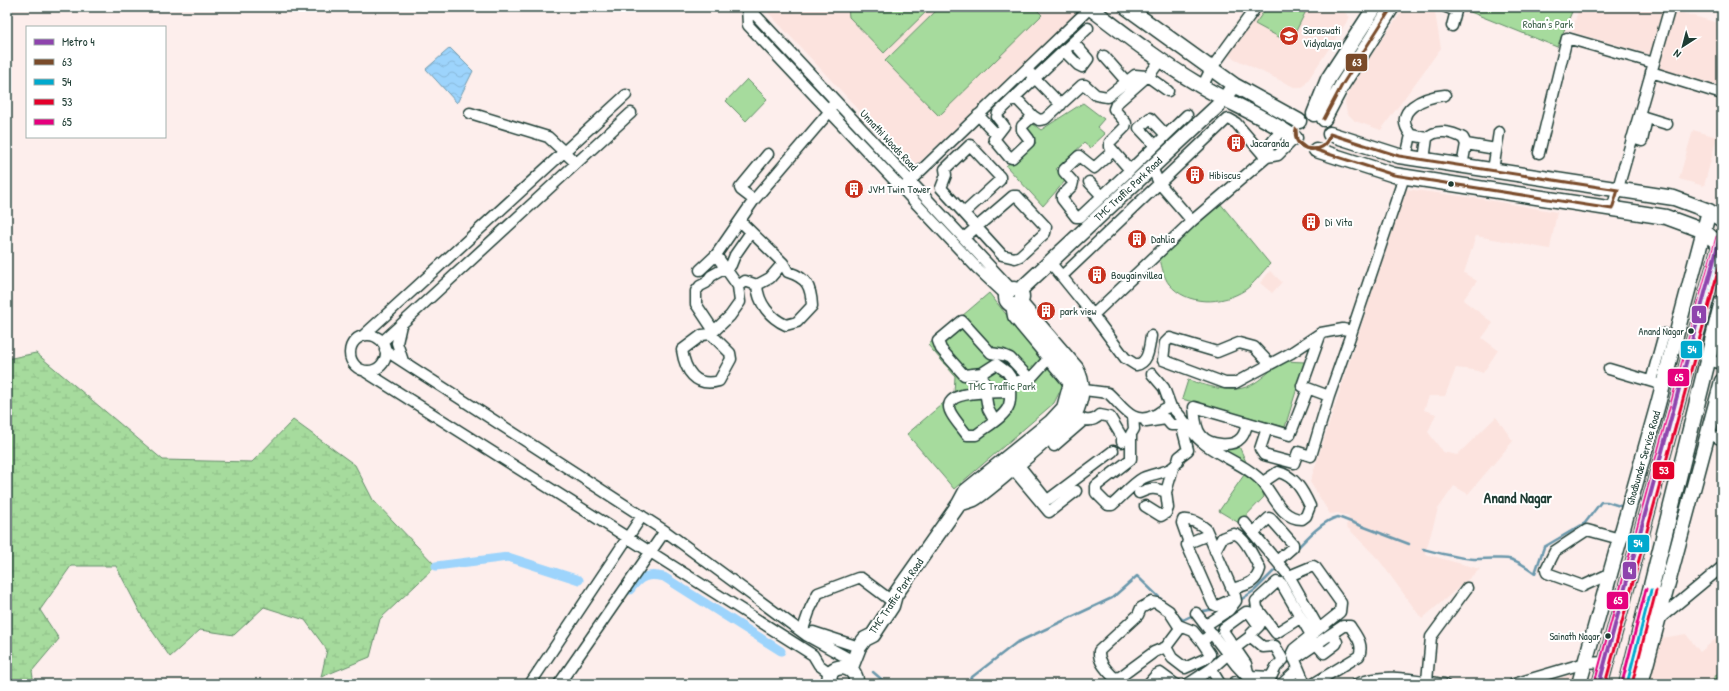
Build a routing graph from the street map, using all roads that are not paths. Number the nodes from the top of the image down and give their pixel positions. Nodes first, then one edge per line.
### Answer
1 (747, 7) edge
2 (1090, 7) edge
3 (1126, 7) edge
4 (1256, 7) edge
5 (1375, 7) edge
6 (1392, 7) edge
7 (1446, 7) edge
8 (1670, 7) edge
9 (1452, 26) dead end
10 (1088, 28) dead end
11 (1073, 42) junction
12 (1064, 51) junction
13 (1104, 56) dead end
14 (1161, 59) junction
15 (1653, 68) junction
16 (1026, 69) junction
17 (1211, 69) junction
18 (1146, 76) junction
19 (1035, 78) junction
20 (1126, 81) junction
21 (1234, 85) junction
22 (1202, 87) junction
23 (1168, 91) dead end
24 (1722, 94) edge
25 (626, 95) dead end
26 (1445, 95) dead end
27 (1015, 97) junction
28 (834, 100) junction
29 (1224, 100) junction
30 (1061, 105) junction
31 (830, 111) junction
32 (470, 112) dead end
33 (631, 113) dead end
34 (1187, 115) dead end
35 (978, 116) junction
36 (1033, 116) junction
37 (1319, 117) junction
38 (1643, 117) junction
39 (1299, 121) junction
40 (1667, 124) dead end
41 (1282, 129) junction
42 (1499, 132) dead end
43 (959, 133) junction
44 (1330, 134) junction
45 (997, 135) junction
46 (1166, 135) junction
47 (1411, 135) junction
48 (1295, 138) junction
49 (1427, 138) junction
50 (1635, 139) junction
51 (1466, 144) junction
52 (970, 145) junction
53 (1155, 145) junction
54 (1496, 149) junction
55 (1316, 150) junction
56 (1113, 151) junction
57 (564, 152) junction
58 (1539, 153) dead end
59 (768, 154) dead end
60 (1266, 157) junction
61 (1406, 157) junction
62 (1424, 160) junction
63 (576, 163) junction
64 (1462, 166) junction
65 (1152, 168) junction
66 (1130, 170) junction
67 (1493, 170) junction
68 (1628, 175) dead end
69 (1404, 177) junction
70 (910, 180) junction
71 (1090, 182) dead end
72 (1159, 183) junction
73 (902, 188) junction
74 (1618, 190) junction
75 (1102, 196) junction
76 (754, 200) junction
77 (1612, 209) junction
78 (1709, 211) junction
79 (964, 213) junction
80 (1722, 220) edge
81 (740, 221) junction
82 (1192, 221) junction
83 (977, 227) junction
84 (1704, 231) junction
85 (751, 232) junction
86 (964, 238) junction
87 (1721, 244) edge
88 (716, 255) junction
89 (1050, 262) junction
90 (783, 263) junction
91 (726, 268) junction
92 (700, 270) dead end
93 (1062, 276) junction
94 (757, 285) junction
95 (738, 286) junction
96 (1014, 297) junction
97 (1721, 311) edge
98 (1094, 315) junction
99 (401, 325) junction
100 (1352, 331) junction
101 (713, 332) junction
102 (1321, 333) junction
103 (1664, 334) dead end
104 (364, 335) junction
105 (1151, 336) dead end
106 (384, 346) junction
107 (1049, 358) junction
108 (403, 362) junction
109 (1716, 362) edge
110 (1270, 364) junction
111 (1609, 368) dead end
112 (366, 372) junction
113 (982, 373) junction
114 (1152, 374) dead end
115 (964, 375) junction
116 (1030, 379) junction
117 (1722, 381) edge
118 (1014, 382) junction
119 (1657, 383) junction
120 (1076, 385) junction
121 (1308, 389) junction
122 (1010, 392) junction
123 (965, 393) junction
124 (986, 393) junction
125 (1329, 396) junction
126 (1171, 407) junction
127 (1074, 412) junction
128 (1152, 419) junction
129 (994, 420) junction
130 (1134, 421) junction
131 (1248, 423) junction
132 (1267, 428) junction
133 (1708, 433) junction
134 (1722, 440) edge
135 (1122, 442) dead end
136 (1054, 446) dead end
137 (1114, 451) dead end
138 (1012, 462) junction
139 (1173, 468) junction
140 (1146, 477) junction
141 (1263, 482) junction
142 (1156, 488) junction
143 (1076, 491) dead end
144 (1166, 492) junction
145 (1139, 494) dead end
146 (1145, 506) dead end
147 (642, 516) junction
148 (1244, 522) dead end
149 (665, 531) junction
150 (1253, 533) junction
151 (1208, 535) junction
152 (628, 536) junction
153 (1620, 539) junction
154 (1188, 543) junction
155 (651, 551) junction
156 (1215, 551) junction
157 (1277, 561) junction
158 (1722, 567) edge
159 (1609, 574) junction
160 (1289, 576) junction
161 (1467, 588) dead end
162 (1234, 594) junction
163 (892, 598) junction
164 (1196, 613) dead end
165 (1300, 618) junction
166 (1657, 621) junction
167 (1181, 627) junction
168 (1209, 629) junction
169 (1315, 632) junction
170 (804, 633) junction
171 (1251, 636) junction
172 (1202, 642) junction
173 (862, 643) junction
174 (822, 644) junction
175 (1166, 647) junction
176 (1231, 651) junction
177 (813, 655) junction
178 (1294, 659) junction
179 (1606, 662) junction
180 (1585, 663) junction
181 (1211, 669) junction
182 (1298, 669) junction
183 (855, 676) edge
184 (829, 679) edge
185 (1427, 681) junction
186 (1219, 682) dead end
187 (530, 684) edge
188 (559, 684) edge
189 (1148, 684) edge
190 (1175, 684) edge
191 (1188, 684) edge
192 (1254, 684) edge
193 (1282, 684) edge
194 (1305, 684) edge
195 (1313, 684) edge
196 (1357, 684) edge
197 (1444, 684) edge
198 (1514, 684) edge
199 (1579, 684) edge
200 (1600, 684) edge
201 (1627, 684) edge
202 (1641, 684) edge

1 - 28 street, Unnathi Woods Road
1 - 31 street
2 - 14 street
2 - 16 street
3 - 17 street
4 - 17 street
5 - 37 street
6 - 37 street
7 - 9 street
8 - 15 street
10 - 11 street
11 - 12 street
11 - 12 street
12 - 19 street
13 - 20 street
14 - 18 street
14 - 22 street
15 - 24 street
15 - 38 street
15 - 58 street
16 - 19 street
16 - 35 street
17 - 21 street
17 - 22 street
18 - 20 street
18 - 23 street
18 - 56 street
19 - 27 street
19 - 30 street
20 - 30 street
21 - 29 street, TMC Traffic Park Road
21 - 39 street
22 - 29 street
25 - 57 street
26 - 47 street
27 - 36 street
27 - 45 street
28 - 31 street
28 - 70 street, Unnathi Woods Road
29 - 41 street
29 - 65 street, TMC Traffic Park Road
30 - 36 street
31 - 73 street
31 - 76 street
32 - 57 street
33 - 63 street
34 - 46 street
35 - 43 street
35 - 45 street
36 - 45 street
37 - 39 street
37 - 44 street
38 - 40 street
38 - 50 street
39 - 48 street
41 - 48 street
41 - 60 street
42 - 54 street
43 - 52 street
43 - 70 street
44 - 55 street
44 - 61 street
46 - 53 street
46 - 53 street
47 - 49 street
47 - 61 street
48 - 55 street
48 - 60 street
49 - 51 street
49 - 62 street
50 - 68 street
50 - 74 street
51 - 54 street
51 - 64 street
52 - 79 street
52 - 79 street
53 - 66 street
54 - 67 street
55 - 69 street
56 - 66 street
56 - 75 street
57 - 63 street
57 - 104 street
59 - 76 street
60 - 72 street
60 - 82 street
61 - 62 street
62 - 64 street
63 - 99 street
64 - 67 street
65 - 72 street
65 - 89 street, TMC Traffic Park Road
66 - 75 street
67 - 74 street
69 - 77 street
69 - 100 street
70 - 73 street
70 - 86 street, Unnathi Woods Road
71 - 75 street
72 - 82 street
72 - 93 street
73 - 96 street
74 - 77 street
74 - 78 street
76 - 81 street
77 - 84 street
78 - 80 street
78 - 84 street, Ghodbunder Service Road
79 - 83 street
81 - 85 street
81 - 88 street
82 - 98 street
83 - 83 street
83 - 86 street
84 - 87 street
84 - 119 street, Ghodbunder Service Road
85 - 90 street
85 - 91 street
86 - 96 street, Unnathi Woods Road
87 - 179 main road
88 - 91 street
88 - 92 street
89 - 93 street
89 - 96 street, TMC Traffic Park Road
90 - 94 street
90 - 94 street
91 - 95 street
91 - 101 street
93 - 98 street
94 - 95 street
95 - 101 street
96 - 107 street
96 - 120 street
97 - 109 main road
98 - 105 street
99 - 106 street
99 - 108 street
100 - 102 street
100 - 125 street
101 - 101 street
102 - 110 street
102 - 121 street
103 - 119 street
104 - 106 street
104 - 112 street
106 - 108 street
106 - 112 street
107 - 116 street
107 - 120 street
108 - 147 street
109 - 201 main road
110 - 110 street
111 - 119 street
112 - 152 street
113 - 115 street
113 - 118 street
113 - 124 street
114 - 126 street
115 - 116 street
115 - 123 street
116 - 118 street
117 - 133 street
118 - 122 street
119 - 153 street, Ghodbunder Service Road
120 - 127 street
120 - 130 street
121 - 125 street
121 - 132 street
122 - 124 street
122 - 129 street
123 - 124 street
123 - 129 street
124 - 129 street
125 - 132 street
126 - 128 street
126 - 141 street
127 - 135 street
127 - 136 street
127 - 138 street, TMC Traffic Park Road
128 - 130 street
128 - 139 street
130 - 140 street
131 - 131 street
131 - 132 street
133 - 134 street
133 - 166 street
137 - 138 street
138 - 143 street
138 - 163 street, TMC Traffic Park Road
139 - 140 street
139 - 144 street
140 - 142 street
141 - 141 street
142 - 144 street
142 - 145 street
144 - 146 street
147 - 149 street
147 - 152 street
148 - 150 street
149 - 155 street
149 - 170 street
150 - 157 street
150 - 157 street
151 - 154 street
151 - 154 street
151 - 156 street
152 - 155 street
152 - 187 street
153 - 159 street, Ghodbunder Service Road
153 - 159 street
154 - 162 street
155 - 177 street
155 - 188 street
156 - 162 street
156 - 162 street
157 - 160 street
158 - 166 street
159 - 180 street, Ghodbunder Service Road
160 - 169 street
160 - 169 street
161 - 185 street
162 - 168 street
163 - 170 street
163 - 173 street, TMC Traffic Park Road
164 - 168 street
165 - 165 street
165 - 169 street
166 - 202 street
167 - 172 street
167 - 175 street
167 - 175 street
168 - 172 street
168 - 176 street
169 - 178 street
170 - 173 street
170 - 174 street
171 - 176 street
171 - 176 street
171 - 176 street
172 - 175 street
173 - 183 street, TMC Traffic Park Road
174 - 177 street
174 - 183 street
176 - 181 street
176 - 192 street
177 - 184 street
178 - 182 street
178 - 195 street
179 - 180 street
179 - 200 main road
180 - 198 street
180 - 199 street, Ghodbunder Service Road
181 - 186 street
181 - 191 street
182 - 193 street
182 - 194 street
183 - 184 street
185 - 196 street
185 - 197 street
189 - 190 street

